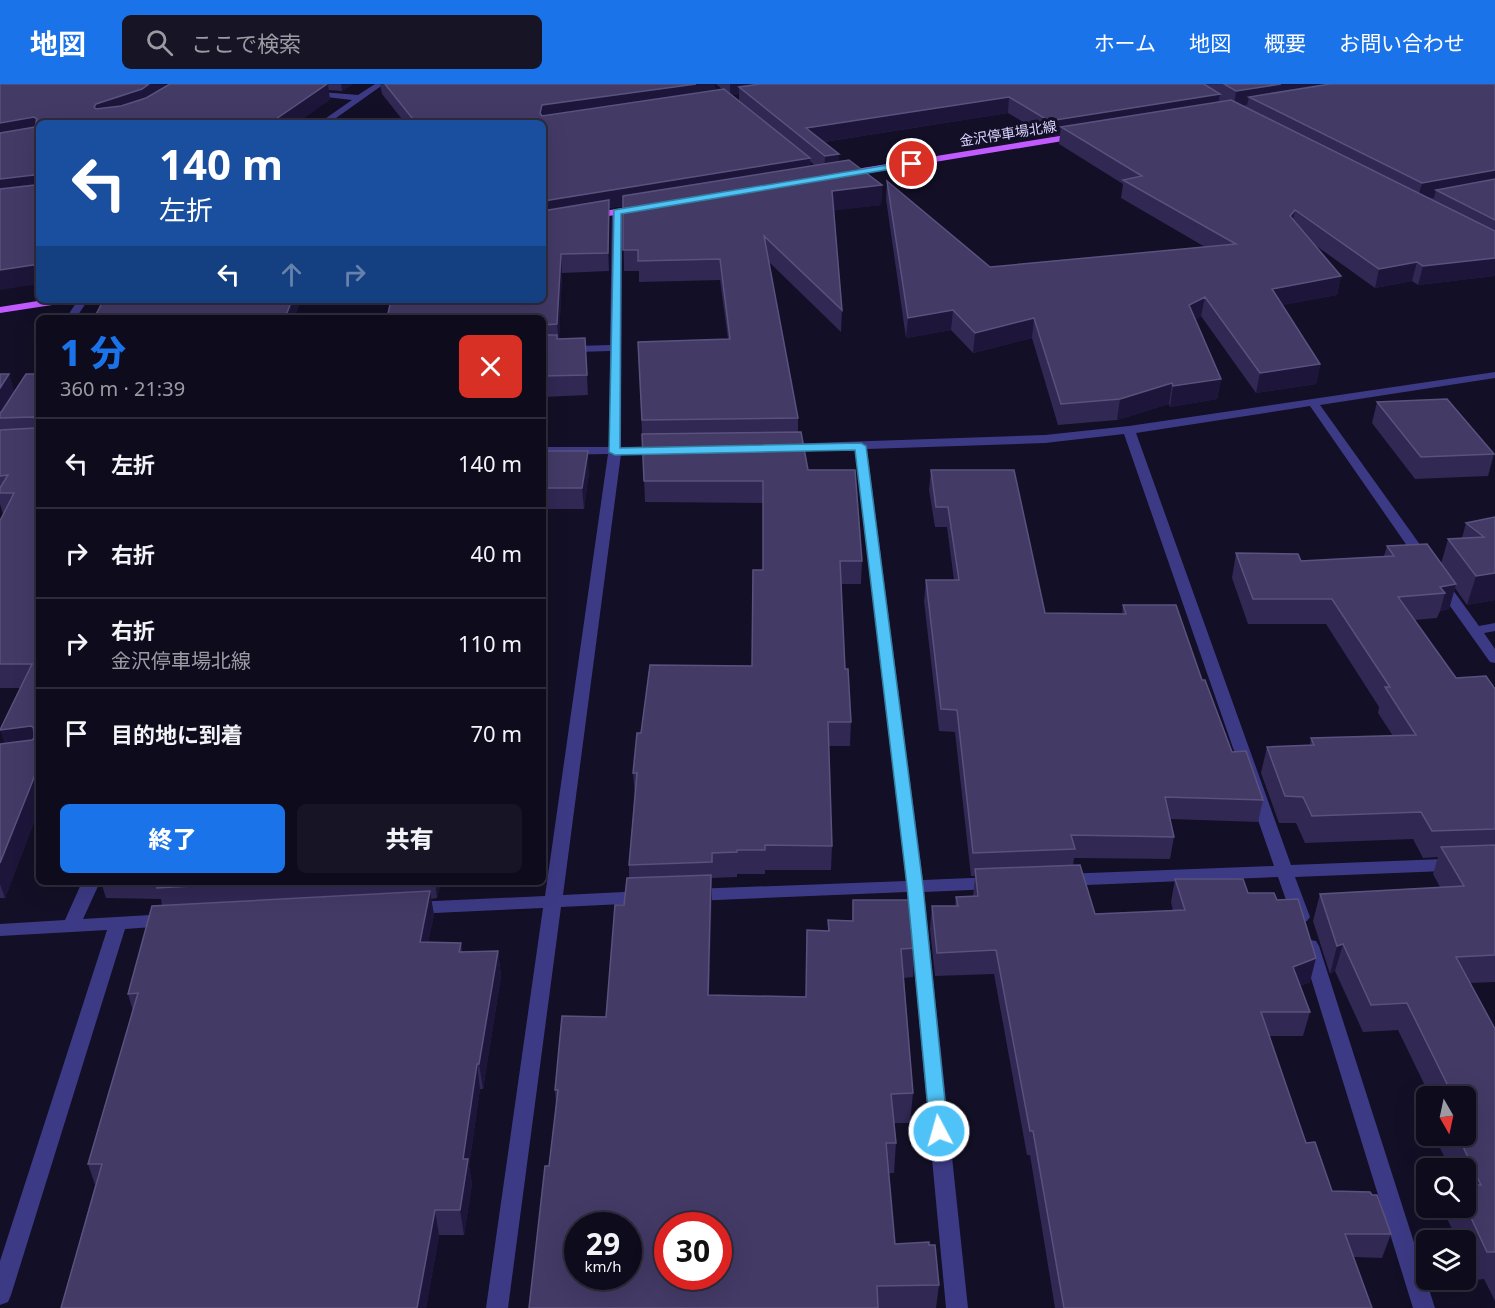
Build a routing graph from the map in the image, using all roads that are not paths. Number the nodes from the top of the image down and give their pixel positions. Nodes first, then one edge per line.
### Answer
1 (380, 84) edge
2 (392, 88) edge
3 (302, 92) edge
4 (369, 92) junction
5 (360, 98) junction
6 (327, 120) edge
7 (1091, 134) edge
8 (833, 176) edge
9 (651, 207) edge
10 (617, 212) junction
11 (575, 219) edge
12 (45, 303) edge
13 (0, 310) edge
14 (615, 348) junction
15 (546, 350) edge
16 (1495, 375) edge
17 (1313, 403) junction
18 (1129, 430) junction
19 (861, 446) junction
20 (767, 448) edge
21 (673, 450) edge
22 (546, 451) edge
23 (615, 452) junction
24 (1495, 627) edge
25 (1474, 631) junction
26 (1495, 659) edge
27 (1495, 863) edge
28 (1286, 871) junction
29 (1047, 881) edge
30 (1011, 882) edge
31 (90, 885) edge
32 (915, 886) junction
33 (552, 901) junction
34 (400, 908) edge
35 (189, 919) edge
36 (118, 923) junction
37 (71, 926) junction
38 (0, 930) edge
39 (0, 1295) edge
40 (497, 1308) edge
41 (957, 1308) edge
42 (1424, 1308) edge

1 - 4 street
2 - 4 street
3 - 5 street
4 - 5 street
5 - 6 street
7 - 8 main road, 金沢停車場北線
9 - 10 main road
10 - 11 main road
10 - 14 street
12 - 13 main road
14 - 15 street
14 - 23 street
16 - 17 street
17 - 18 street
17 - 25 street
18 - 19 street
18 - 28 street
19 - 20 street
19 - 32 street
21 - 23 street
22 - 23 street
23 - 33 street
24 - 25 street
25 - 26 street
27 - 28 street
28 - 29 street
28 - 42 street
30 - 32 street
31 - 37 street
32 - 33 street
32 - 41 street
33 - 34 street
33 - 40 street
35 - 36 street
36 - 37 street
36 - 39 street
37 - 38 street

